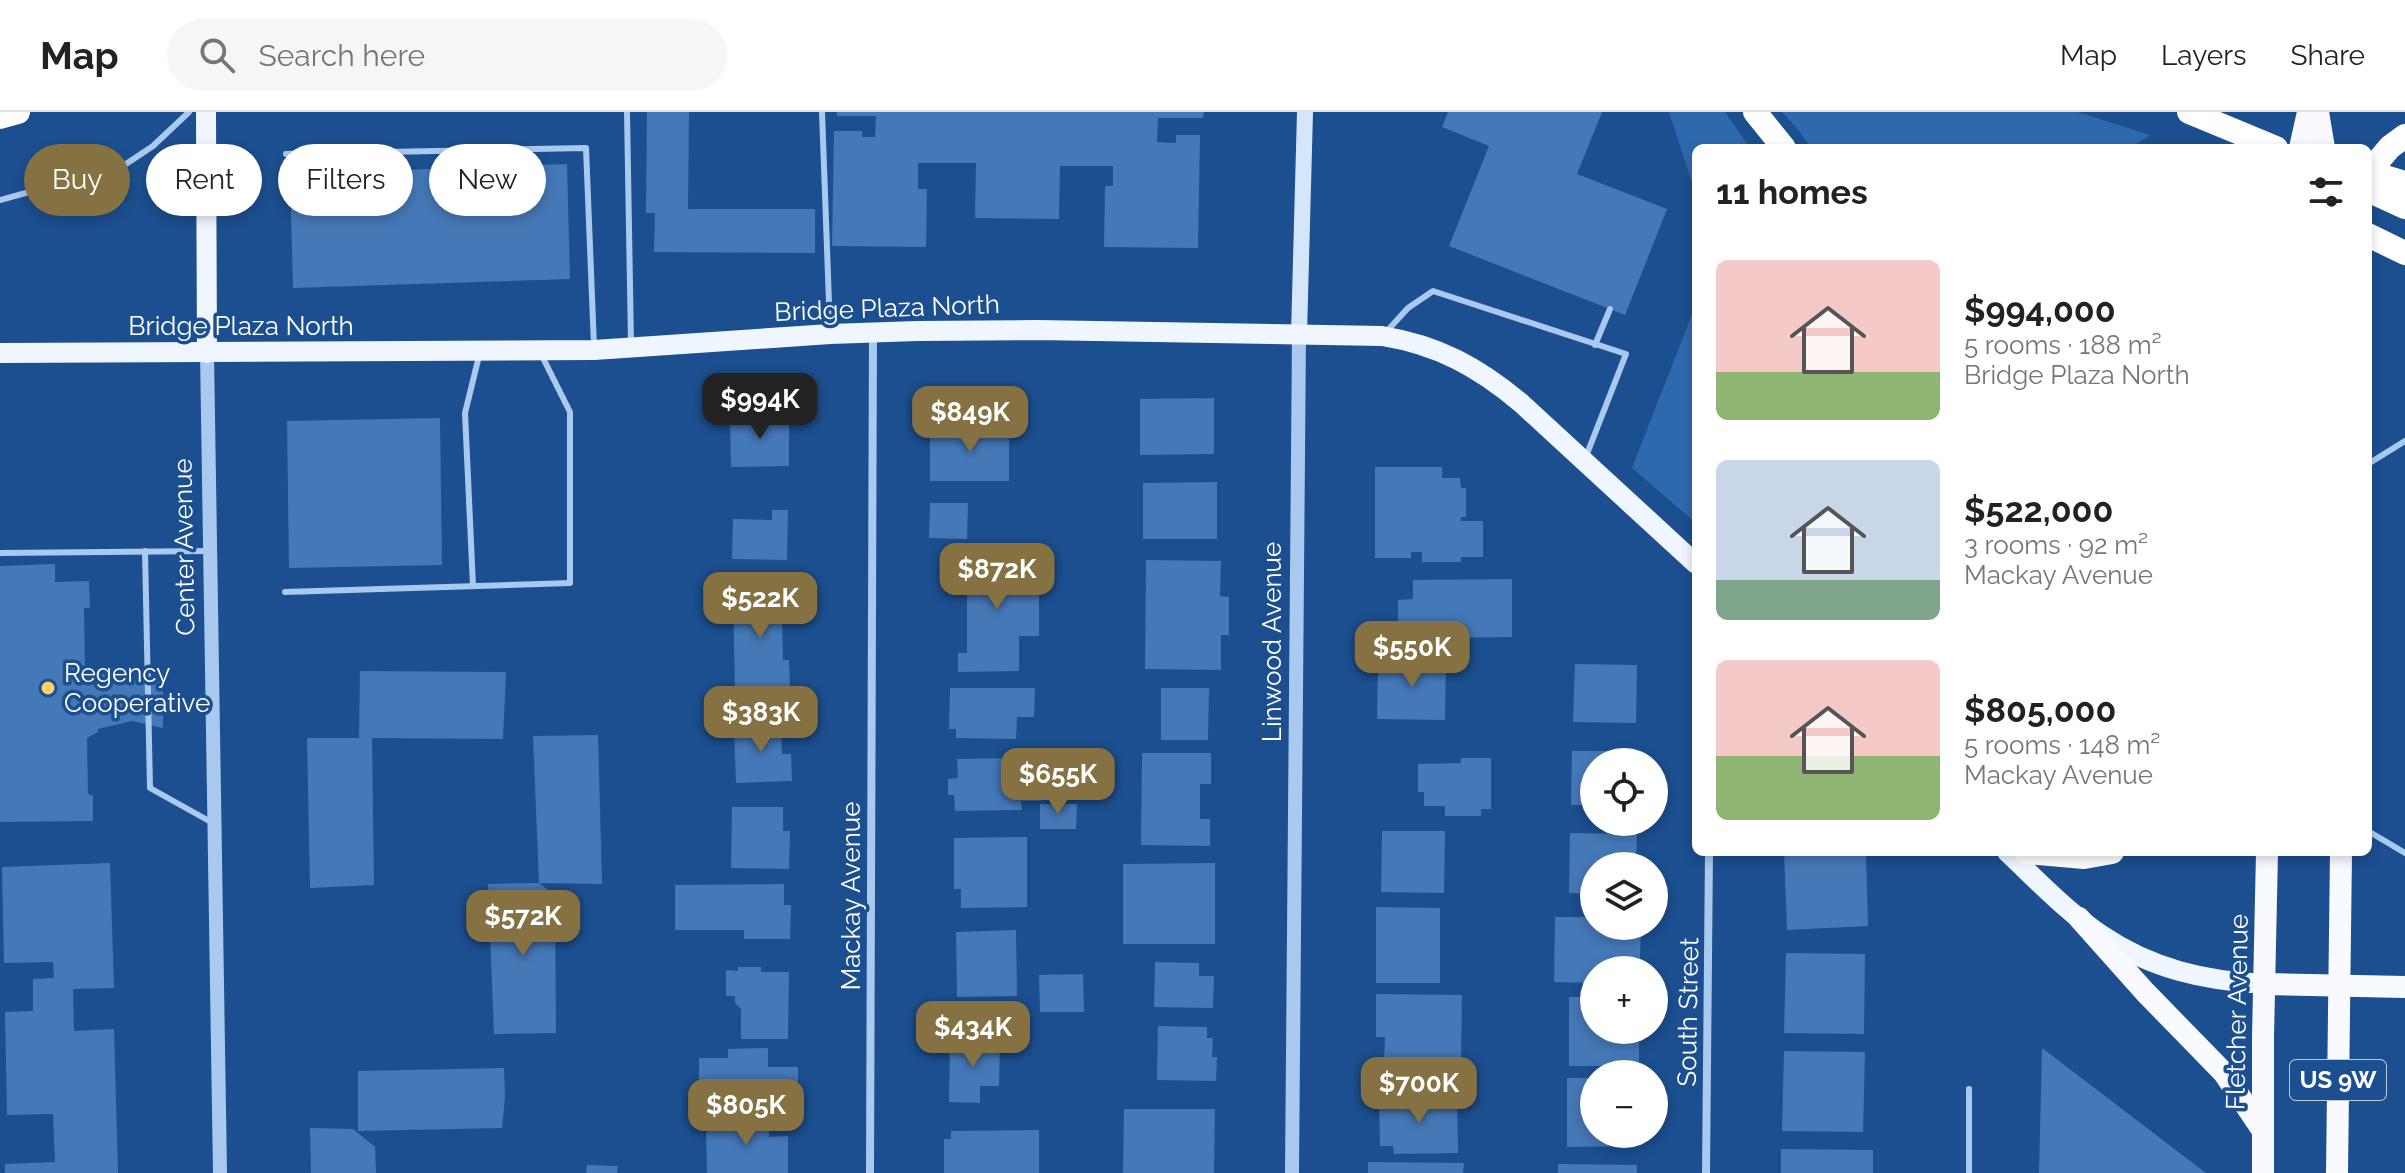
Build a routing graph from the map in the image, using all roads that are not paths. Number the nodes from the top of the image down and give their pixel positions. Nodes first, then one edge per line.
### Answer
1 (18, 112) edge
2 (189, 112) edge
3 (206, 112) edge
4 (627, 112) edge
5 (822, 112) edge
6 (1305, 112) edge
7 (1755, 112) edge
8 (2189, 112) edge
9 (2308, 112) edge
10 (2318, 112) edge
11 (0, 117) edge
12 (2405, 136) edge
13 (1781, 144) edge
14 (2268, 144) edge
15 (2301, 144) edge
16 (2323, 144) edge
17 (413, 151) edge
18 (2372, 167) edge
19 (2372, 173) edge
20 (2405, 183) edge
21 (2372, 192) edge
22 (0, 200) edge
23 (2405, 207) edge
24 (2372, 237) edge
25 (2405, 253) edge
26 (1610, 309) dead end
27 (873, 332) junction
28 (830, 334) junction
29 (1299, 334) junction
30 (1382, 336) junction
31 (1595, 345) junction
32 (631, 347) junction
33 (594, 350) junction
34 (480, 351) junction
35 (540, 351) junction
36 (0, 353) edge
37 (207, 353) junction
38 (2405, 441) edge
39 (1585, 461) junction
40 (2372, 462) edge
41 (145, 551) junction
42 (210, 551) junction
43 (0, 553) edge
44 (1692, 560) edge
45 (473, 586) junction
46 (285, 592) dead end
47 (215, 824) junction
48 (2372, 833) edge
49 (2405, 853) edge
50 (1709, 856) edge
51 (2011, 856) edge
52 (2060, 856) edge
53 (2097, 856) edge
54 (2267, 856) edge
55 (2341, 856) edge
56 (2079, 918) junction
57 (2265, 984) junction
58 (2341, 987) junction
59 (2405, 987) edge
60 (1969, 1089) dead end
61 (2263, 1131) junction
62 (220, 1173) edge
63 (870, 1173) edge
64 (1292, 1173) edge
65 (1706, 1173) edge
66 (1969, 1173) edge
67 (2263, 1173) edge
68 (2337, 1173) edge

1 - 11 highway
2 - 22 lane
3 - 37 main road, Center Avenue
4 - 32 lane
5 - 28 lane
6 - 29 main road, Linwood Avenue
7 - 13 highway
8 - 14 highway
9 - 15 highway
10 - 16 highway
12 - 18 highway, bridge
17 - 33 lane
19 - 20 highway
21 - 23 highway
24 - 25 highway
26 - 31 lane
27 - 28 main road, Bridge Plaza North
27 - 29 main road, Bridge Plaza North
27 - 63 street, Mackay Avenue
28 - 32 main road, Bridge Plaza North
29 - 30 main road, Bridge Plaza North
29 - 64 street, Linwood Avenue
30 - 31 lane
30 - 39 main road, Bridge Plaza North
31 - 39 lane
32 - 33 main road, Bridge Plaza North
33 - 35 main road, Bridge Plaza North
34 - 35 main road, Bridge Plaza North
34 - 37 main road, Bridge Plaza North
34 - 45 lane
35 - 45 lane
36 - 37 main road, Bridge Plaza North
37 - 42 street, Center Avenue
38 - 40 lane
39 - 44 main road, Bridge Plaza North
41 - 42 lane
41 - 43 lane
41 - 47 lane
42 - 47 street, Center Avenue
45 - 46 lane
47 - 62 street, Center Avenue
48 - 49 lane
50 - 65 street, South Street
51 - 56 main road
52 - 53 highway
54 - 57 highway, Fletcher Avenue / US 9W
55 - 58 highway, US 9W
56 - 57 main road
56 - 61 highway
57 - 58 highway
57 - 61 highway, Fletcher Avenue / US 9W
58 - 59 highway
58 - 68 highway, US 9W
60 - 66 lane
61 - 67 highway, Fletcher Avenue / US 9W

